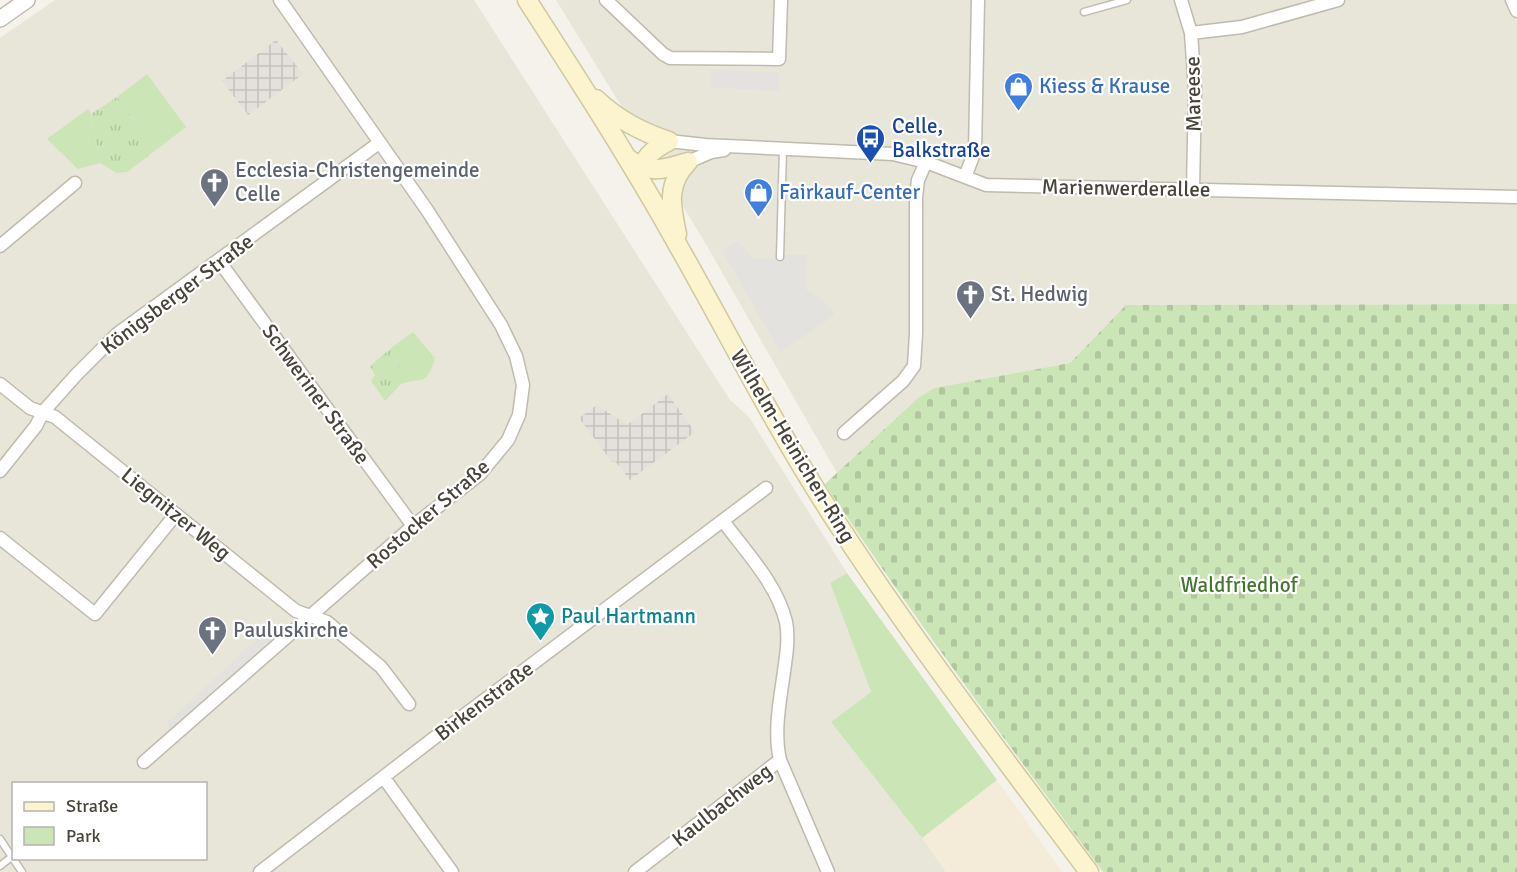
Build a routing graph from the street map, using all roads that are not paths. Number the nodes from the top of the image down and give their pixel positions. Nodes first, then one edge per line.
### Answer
1 (27, 0) edge
2 (280, 0) edge
3 (527, 0) edge
4 (606, 0) edge
5 (781, 0) edge
6 (978, 0) edge
7 (1128, 0) edge
8 (1181, 0) edge
9 (1338, 0) edge
10 (1512, 0) edge
11 (1325, 2) edge
12 (1517, 11) edge
13 (1084, 12) dead end
14 (0, 19) edge
15 (1191, 33) junction
16 (580, 82) junction
17 (669, 141) junction
18 (379, 143) junction
19 (740, 147) junction
20 (783, 149) junction
21 (688, 162) junction
22 (926, 162) junction
23 (640, 173) junction
24 (964, 177) junction
25 (75, 183) dead end
26 (1193, 189) junction
27 (1517, 198) edge
28 (0, 246) edge
29 (680, 248) junction
30 (780, 257) dead end
31 (219, 261) junction
32 (0, 384) edge
33 (43, 412) junction
34 (844, 433) dead end
35 (0, 471) edge
36 (766, 488) dead end
37 (176, 514) junction
38 (723, 521) junction
39 (413, 525) junction
40 (0, 538) edge
41 (310, 615) junction
42 (409, 704) dead end
43 (780, 760) junction
44 (144, 762) dead end
45 (384, 778) junction
46 (0, 839) edge
47 (12, 855) edge
48 (12, 857) edge
49 (0, 866) edge
50 (260, 872) edge
51 (452, 872) edge
52 (635, 872) edge
53 (828, 872) edge
54 (1089, 872) edge

1 - 14 street
2 - 18 street, Rostocker Straße
3 - 16 main road, Wilhelm-Heinichen-Ring
4 - 5 street
6 - 24 street
7 - 13 lane
8 - 15 street, Mareese
9 - 11 street
10 - 12 street
11 - 15 street
15 - 26 street, Mareese
16 - 17 main road
16 - 23 main road, Wilhelm-Heinichen-Ring
17 - 19 street, Marienwerderallee
17 - 23 main road
18 - 31 street, Königsberger Straße
18 - 39 street, Rostocker Straße
19 - 20 street, Marienwerderallee
19 - 21 street, Marienwerderallee
20 - 22 street, Marienwerderallee
20 - 30 lane
21 - 23 main road
21 - 29 main road
22 - 24 street, Marienwerderallee
22 - 34 street
23 - 29 main road, Wilhelm-Heinichen-Ring
24 - 26 street, Marienwerderallee
25 - 28 street
26 - 27 street, Marienwerderallee
29 - 54 main road, Wilhelm-Heinichen-Ring
31 - 33 street, Königsberger Straße
31 - 39 street, Schweriner Straße
32 - 33 street, Liegnitzer Weg
33 - 35 street, Königsberger Straße
33 - 37 street, Liegnitzer Weg
36 - 38 street, Birkenstraße
37 - 40 street
37 - 41 street, Liegnitzer Weg
38 - 43 street
38 - 45 street, Birkenstraße
39 - 41 street, Rostocker Straße
41 - 42 street
41 - 44 street, Rostocker Straße
43 - 52 street, Kaulbachweg
43 - 53 street
45 - 50 street, Birkenstraße
45 - 51 street
46 - 47 lane
48 - 49 lane

